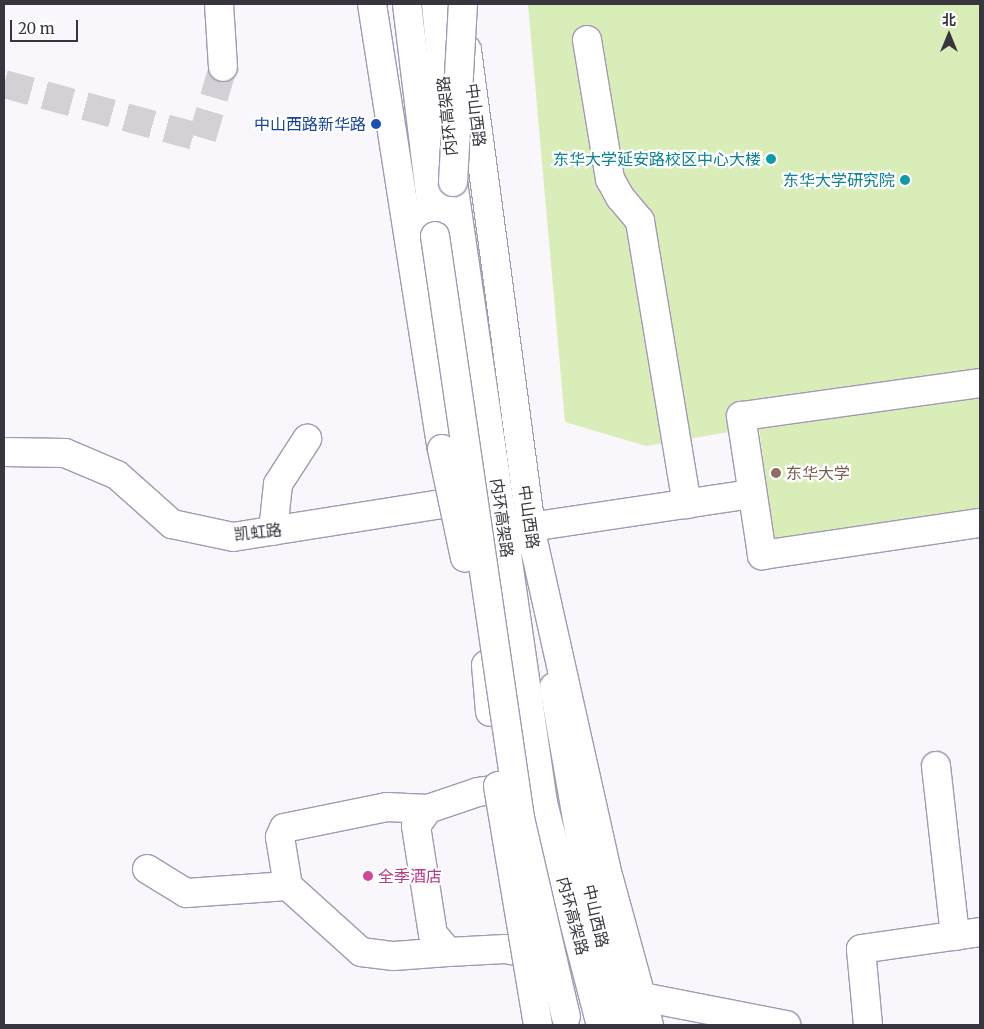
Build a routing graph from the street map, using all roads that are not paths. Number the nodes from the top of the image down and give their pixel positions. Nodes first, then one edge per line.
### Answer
1 (219, 4) edge
2 (372, 4) edge
3 (409, 4) edge
4 (436, 4) edge
5 (462, 4) edge
6 (587, 40) dead end
7 (223, 67) tunnel mouth
8 (453, 182) junction
9 (980, 383) edge
10 (308, 439) dead end
11 (4, 452) edge
12 (752, 494) junction
13 (474, 498) junction
14 (687, 504) junction
15 (980, 523) edge
16 (530, 528) junction
17 (272, 531) junction
18 (936, 766) dead end
19 (526, 785) junction
20 (428, 809) junction
21 (520, 818) junction
22 (147, 869) dead end
23 (288, 886) junction
24 (968, 934) edge
25 (448, 952) junction
26 (559, 958) junction
27 (642, 997) junction
28 (538, 1025) edge
29 (568, 1025) edge
30 (573, 1025) edge
31 (601, 1025) edge
32 (623, 1025) edge
33 (650, 1025) edge
34 (786, 1025) edge
35 (868, 1025) edge

1 - 7 main road
2 - 21 main road, bridge
3 - 13 main road
3 - 21 main road, 内环高架路, bridge
4 - 8 main road, 内环高架路, bridge
5 - 8 main road, bridge
5 - 16 main road, 中山西路
6 - 14 main road
8 - 31 main road, 内环高架路
9 - 12 main road
10 - 17 main road
11 - 17 main road, 凯虹路
12 - 14 main road
12 - 15 main road
13 - 17 main road, 凯虹路
13 - 19 main road
13 - 28 main road, bridge
14 - 16 main road
16 - 27 main road
16 - 32 main road, 中山西路
18 - 24 main road
19 - 20 main road
19 - 26 main road
20 - 23 main road
20 - 25 main road
21 - 29 main road, 内环高架路, bridge
22 - 23 main road
23 - 25 main road
24 - 35 main road
25 - 26 main road
26 - 30 main road
27 - 33 main road
27 - 34 main road

